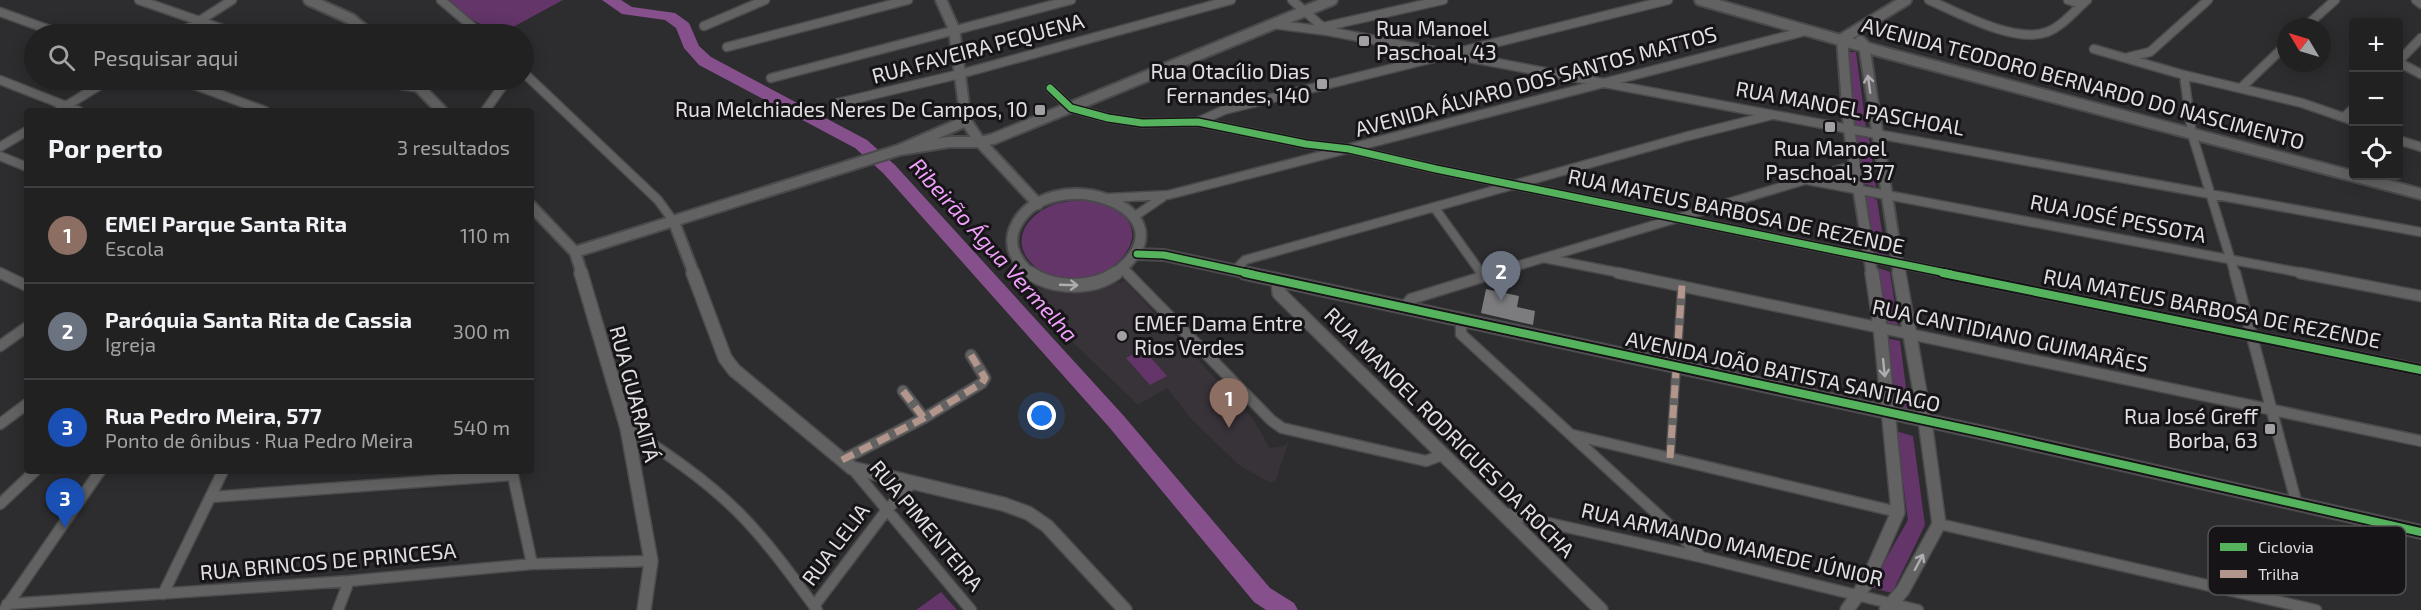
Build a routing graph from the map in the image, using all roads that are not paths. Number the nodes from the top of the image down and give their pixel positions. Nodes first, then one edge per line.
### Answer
1 (139, 0) edge
2 (232, 0) edge
3 (309, 0) edge
4 (441, 0) edge
5 (765, 0) edge
6 (908, 0) edge
7 (941, 0) edge
8 (1071, 0) edge
9 (1231, 0) edge
10 (1292, 0) edge
11 (1332, 0) edge
12 (1443, 0) edge
13 (1668, 0) edge
14 (1700, 0) edge
15 (1906, 0) edge
16 (1929, 0) edge
17 (2068, 0) edge
18 (2208, 0) edge
19 (2335, 0) edge
20 (2416, 0) edge
21 (2084, 2) edge
22 (2421, 4) edge
23 (1305, 11) junction
24 (0, 12) edge
25 (2315, 18) edge
26 (200, 21) junction
27 (33, 24) edge
28 (195, 24) edge
29 (209, 24) edge
30 (356, 24) edge
31 (469, 24) edge
32 (1272, 24) junction
33 (704, 26) dead end
34 (954, 29) junction
35 (1325, 29) junction
36 (1809, 30) junction
37 (1848, 36) junction
38 (2421, 38) edge
39 (1864, 45) junction
40 (727, 47) dead end
41 (2094, 49) dead end
42 (2150, 52) junction
43 (1450, 54) junction
44 (2277, 54) edge
45 (2123, 57) junction
46 (2403, 57) edge
47 (2403, 65) edge
48 (2166, 70) junction
49 (960, 74) junction
50 (2421, 74) edge
51 (2184, 75) junction
52 (771, 78) dead end
53 (0, 80) edge
54 (534, 82) edge
55 (1601, 83) junction
56 (1050, 88) dead end
57 (2241, 88) junction
58 (24, 89) edge
59 (25, 90) edge
60 (92, 90) edge
61 (208, 90) edge
62 (422, 90) edge
63 (500, 90) edge
64 (838, 103) dead end
65 (66, 106) junction
66 (63, 108) edge
67 (71, 108) edge
68 (257, 108) edge
69 (439, 108) edge
70 (487, 108) edge
71 (1071, 108) junction
72 (2349, 112) edge
73 (1777, 114) junction
74 (2344, 117) junction
75 (2349, 119) edge
76 (1198, 122) junction
77 (969, 125) junction
78 (1849, 129) junction
79 (24, 132) edge
80 (1876, 133) junction
81 (2192, 134) junction
82 (980, 142) junction
83 (2403, 142) edge
84 (0, 147) edge
85 (918, 147) junction
86 (2421, 147) edge
87 (1348, 149) junction
88 (896, 151) junction
89 (0, 156) edge
90 (1855, 165) junction
91 (24, 166) edge
92 (1807, 180) junction
93 (1513, 184) junction
94 (1860, 189) junction
95 (2210, 193) junction
96 (1886, 194) junction
97 (2421, 194) edge
98 (1168, 195) junction
99 (1108, 198) junction
100 (1038, 204) junction
101 (1434, 207) junction
102 (1711, 207) junction
103 (534, 209) edge
104 (1636, 210) junction
105 (1135, 216) junction
106 (1675, 218) junction
107 (674, 222) junction
108 (1714, 225) junction
109 (1643, 227) junction
110 (2421, 232) edge
111 (1141, 238) junction
112 (1576, 247) junction
113 (574, 252) junction
114 (1137, 254) junction
115 (1164, 255) junction
116 (1544, 258) junction
117 (1870, 258) junction
118 (2231, 258) junction
119 (1898, 264) junction
120 (1592, 267) junction
121 (1124, 269) junction
122 (1234, 271) junction
123 (0, 273) edge
124 (1483, 276) junction
125 (1278, 280) junction
126 (24, 285) edge
127 (1682, 285) junction
128 (2421, 296) edge
129 (1403, 308) junction
130 (1461, 320) junction
131 (1880, 327) junction
132 (24, 329) edge
133 (1908, 333) junction
134 (2253, 336) junction
135 (0, 346) edge
136 (971, 355) dead end
137 (1676, 367) junction
138 (2421, 370) edge
139 (903, 391) dead end
140 (24, 406) edge
141 (2272, 410) junction
142 (1889, 413) junction
143 (924, 418) junction
144 (1925, 420) junction
145 (0, 424) edge
146 (627, 428) junction
147 (1570, 435) junction
148 (2421, 441) edge
149 (1442, 455) junction
150 (1670, 458) junction
151 (847, 464) junction
152 (32, 474) edge
153 (98, 474) edge
154 (222, 474) edge
155 (499, 474) edge
156 (512, 474) edge
157 (913, 482) junction
158 (211, 497) junction
159 (0, 504) edge
160 (2297, 505) junction
161 (886, 511) junction
162 (1898, 512) junction
163 (1501, 513) junction
164 (1939, 524) junction
165 (2393, 526) edge
166 (2406, 529) edge
167 (2421, 532) edge
168 (1701, 557) junction
169 (651, 561) junction
170 (532, 564) junction
171 (349, 581) junction
172 (2208, 585) edge
173 (163, 594) junction
174 (1857, 595) junction
175 (2250, 595) edge
176 (6, 607) edge
177 (1889, 607) edge
178 (647, 608) edge
179 (816, 608) edge
180 (338, 610) edge
181 (971, 610) edge
182 (1125, 610) edge
183 (1601, 610) edge
184 (1847, 610) edge
185 (1918, 610) edge
186 (2316, 610) edge

1 - 26 street
2 - 26 street
3 - 30 street
4 - 31 street
5 - 33 street
6 - 40 street
7 - 34 street
8 - 34 street
9 - 49 street, RUA FAVEIRA PEQUENA
10 - 23 street
11 - 23 street
12 - 35 street
13 - 43 street
14 - 36 street, AVENIDA TEODORO BERNARDO DO NASCIMENTO
15 - 37 street
16 - 21 street
17 - 21 street
18 - 42 street
19 - 25 street
20 - 22 street
23 - 32 street
23 - 35 street
24 - 27 street
26 - 28 street
26 - 29 street
32 - 35 street, RUA MANOEL PASCHOAL
32 - 71 street
34 - 49 street
34 - 52 street
35 - 43 street, RUA MANOEL PASCHOAL
36 - 37 street, AVENIDA TEODORO BERNARDO DO NASCIMENTO
36 - 55 street, AVENIDA ÁLVARO DOS SANTOS MATTOS
37 - 39 street, AVENIDA TEODORO BERNARDO DO NASCIMENTO
37 - 78 street
38 - 46 street
80 -> 39 street
39 - 81 street, AVENIDA TEODORO BERNARDO DO NASCIMENTO
41 - 45 street
42 - 45 street
42 - 48 street
43 - 55 street, RUA MANOEL PASCHOAL
43 - 76 street
44 - 57 street
45 - 48 street
47 - 50 street
48 - 51 street
49 - 64 street, RUA FAVEIRA PEQUENA
49 - 77 street
51 - 57 street
51 - 81 street
53 - 58 street
54 - 107 street
55 - 73 street, RUA MANOEL PASCHOAL
55 - 87 street, AVENIDA ÁLVARO DOS SANTOS MATTOS
56 - 71 street, RUA MATEUS BARBOSA DE REZENDE
57 - 74 street
59 - 65 street
60 - 65 street
61 - 68 street
62 - 69 street
63 - 70 street
65 - 66 street
65 - 67 street
71 - 76 street, RUA MATEUS BARBOSA DE REZENDE
71 - 82 street
72 - 74 street
73 - 78 street, RUA MANOEL PASCHOAL
73 - 93 street
74 - 75 street
76 - 87 street, RUA MATEUS BARBOSA DE REZENDE
77 - 82 street
77 - 85 street
77 - 88 street
78 - 80 street, RUA MANOEL PASCHOAL
78 - 90 street
79 - 84 street
80 - 95 street, RUA MANOEL PASCHOAL
80 - 96 street
81 - 95 street
81 - 97 street, AVENIDA TEODORO BERNARDO DO NASCIMENTO
82 - 85 street
82 - 100 street
83 - 86 street
85 - 88 street
87 - 93 street, RUA MATEUS BARBOSA DE REZENDE
87 - 98 street, AVENIDA ÁLVARO DOS SANTOS MATTOS
88 - 107 street
89 - 91 street
90 - 92 street, RUA JOSÉ PESSOTA
90 - 94 street
92 - 94 street, RUA JOSÉ PESSOTA
92 - 102 street, RUA JOSÉ PESSOTA
93 - 101 street
93 - 104 street, RUA MATEUS BARBOSA DE REZENDE
94 - 96 street, RUA JOSÉ PESSOTA
94 - 117 street
95 - 110 street, RUA MANOEL PASCHOAL
95 - 118 street
96 - 118 street, RUA JOSÉ PESSOTA
96 - 119 street
98 - 99 street, AVENIDA ÁLVARO DOS SANTOS MATTOS
98 - 105 street, AVENIDA ÁLVARO DOS SANTOS MATTOS
99 - 100 street
99 - 105 street
100 -> 121 street
101 - 122 street
101 - 124 street
102 - 106 street, RUA JOSÉ PESSOTA
102 - 108 street, RUA MATEUS BARBOSA DE REZENDE
103 - 113 street, RUA GUARAITÁ
104 - 106 street, RUA MATEUS BARBOSA DE REZENDE
104 - 109 street, RUA MATEUS BARBOSA DE REZENDE
105 - 111 street
106 - 108 street, RUA MATEUS BARBOSA DE REZENDE
106 - 109 street, RUA JOSÉ PESSOTA
107 - 113 street
107 - 151 street
108 - 117 street, RUA MATEUS BARBOSA DE REZENDE
109 - 112 street, RUA JOSÉ PESSOTA
111 - 114 street
111 - 115 street, AVENIDA JOÃO BATISTA SANTIAGO
112 - 116 street, RUA JOSÉ PESSOTA
112 - 120 street
113 - 146 street, RUA GUARAITÁ
114 - 115 street, AVENIDA JOÃO BATISTA SANTIAGO
114 - 121 street
115 - 122 street, AVENIDA JOÃO BATISTA SANTIAGO
116 - 120 street, RUA CANTIDIANO GUIMARÃES
116 - 124 street, RUA JOSÉ PESSOTA
117 - 119 street, RUA MATEUS BARBOSA DE REZENDE
117 - 131 street
118 - 128 street, RUA JOSÉ PESSOTA
118 - 134 street
119 - 133 street
119 - 134 street, RUA MATEUS BARBOSA DE REZENDE
120 - 127 street, RUA CANTIDIANO GUIMARÃES
121 - 149 street
122 - 125 street, AVENIDA JOÃO BATISTA SANTIAGO
123 - 126 street
124 - 129 street, RUA JOSÉ PESSOTA
125 - 129 street, AVENIDA JOÃO BATISTA SANTIAGO
125 - 149 street, RUA MANOEL RODRIGUES DA ROCHA
127 - 131 street, RUA CANTIDIANO GUIMARÃES
127 - 137 street
129 - 130 street, AVENIDA JOÃO BATISTA SANTIAGO
130 - 137 street, AVENIDA JOÃO BATISTA SANTIAGO
130 - 147 street
131 - 133 street, RUA CANTIDIANO GUIMARÃES
131 -> 142 street
132 - 135 street
133 - 141 street, RUA CANTIDIANO GUIMARÃES
133 - 144 street
134 - 138 street, RUA MATEUS BARBOSA DE REZENDE
134 - 141 street
136 - 143 street
137 - 142 street, AVENIDA JOÃO BATISTA SANTIAGO
137 - 150 street
139 - 143 street
140 - 145 street
141 - 148 street, RUA CANTIDIANO GUIMARÃES
141 - 160 street
142 - 144 street, AVENIDA JOÃO BATISTA SANTIAGO
142 - 162 street
143 - 151 street
144 - 160 street, AVENIDA JOÃO BATISTA SANTIAGO
144 - 164 street
146 - 169 street, RUA GUARAITÁ
146 - 179 street
147 - 150 street
147 - 168 street
149 - 163 street, RUA MANOEL RODRIGUES DA ROCHA
150 - 162 street
151 - 157 street
151 - 161 street, RUA PIMENTEIRA
152 - 159 street
153 - 176 street
154 - 158 street
155 - 158 street
156 - 170 street
157 - 161 street, RUA LELIA
157 - 182 street
158 - 173 street
160 - 165 street, AVENIDA JOÃO BATISTA SANTIAGO
161 - 179 street, RUA LELIA
161 - 181 street, RUA PIMENTEIRA
162 - 174 street
163 - 168 street, RUA ARMANDO MAMEDE JÚNIOR
163 - 183 street, RUA MANOEL RODRIGUES DA ROCHA
164 - 172 street
177 -> 164 street
166 - 167 street, AVENIDA JOÃO BATISTA SANTIAGO
168 - 174 street, RUA ARMANDO MAMEDE JÚNIOR
169 - 170 street, RUA BRINCOS DE PRINCESA
169 - 178 street, RUA GUARAITÁ
170 - 171 street, RUA BRINCOS DE PRINCESA
171 - 173 street, RUA BRINCOS DE PRINCESA
171 - 180 street
173 - 176 street, RUA BRINCOS DE PRINCESA
174 - 177 street, RUA ARMANDO MAMEDE JÚNIOR
174 - 184 street
175 - 186 street
177 - 185 street, RUA ARMANDO MAMEDE JÚNIOR

